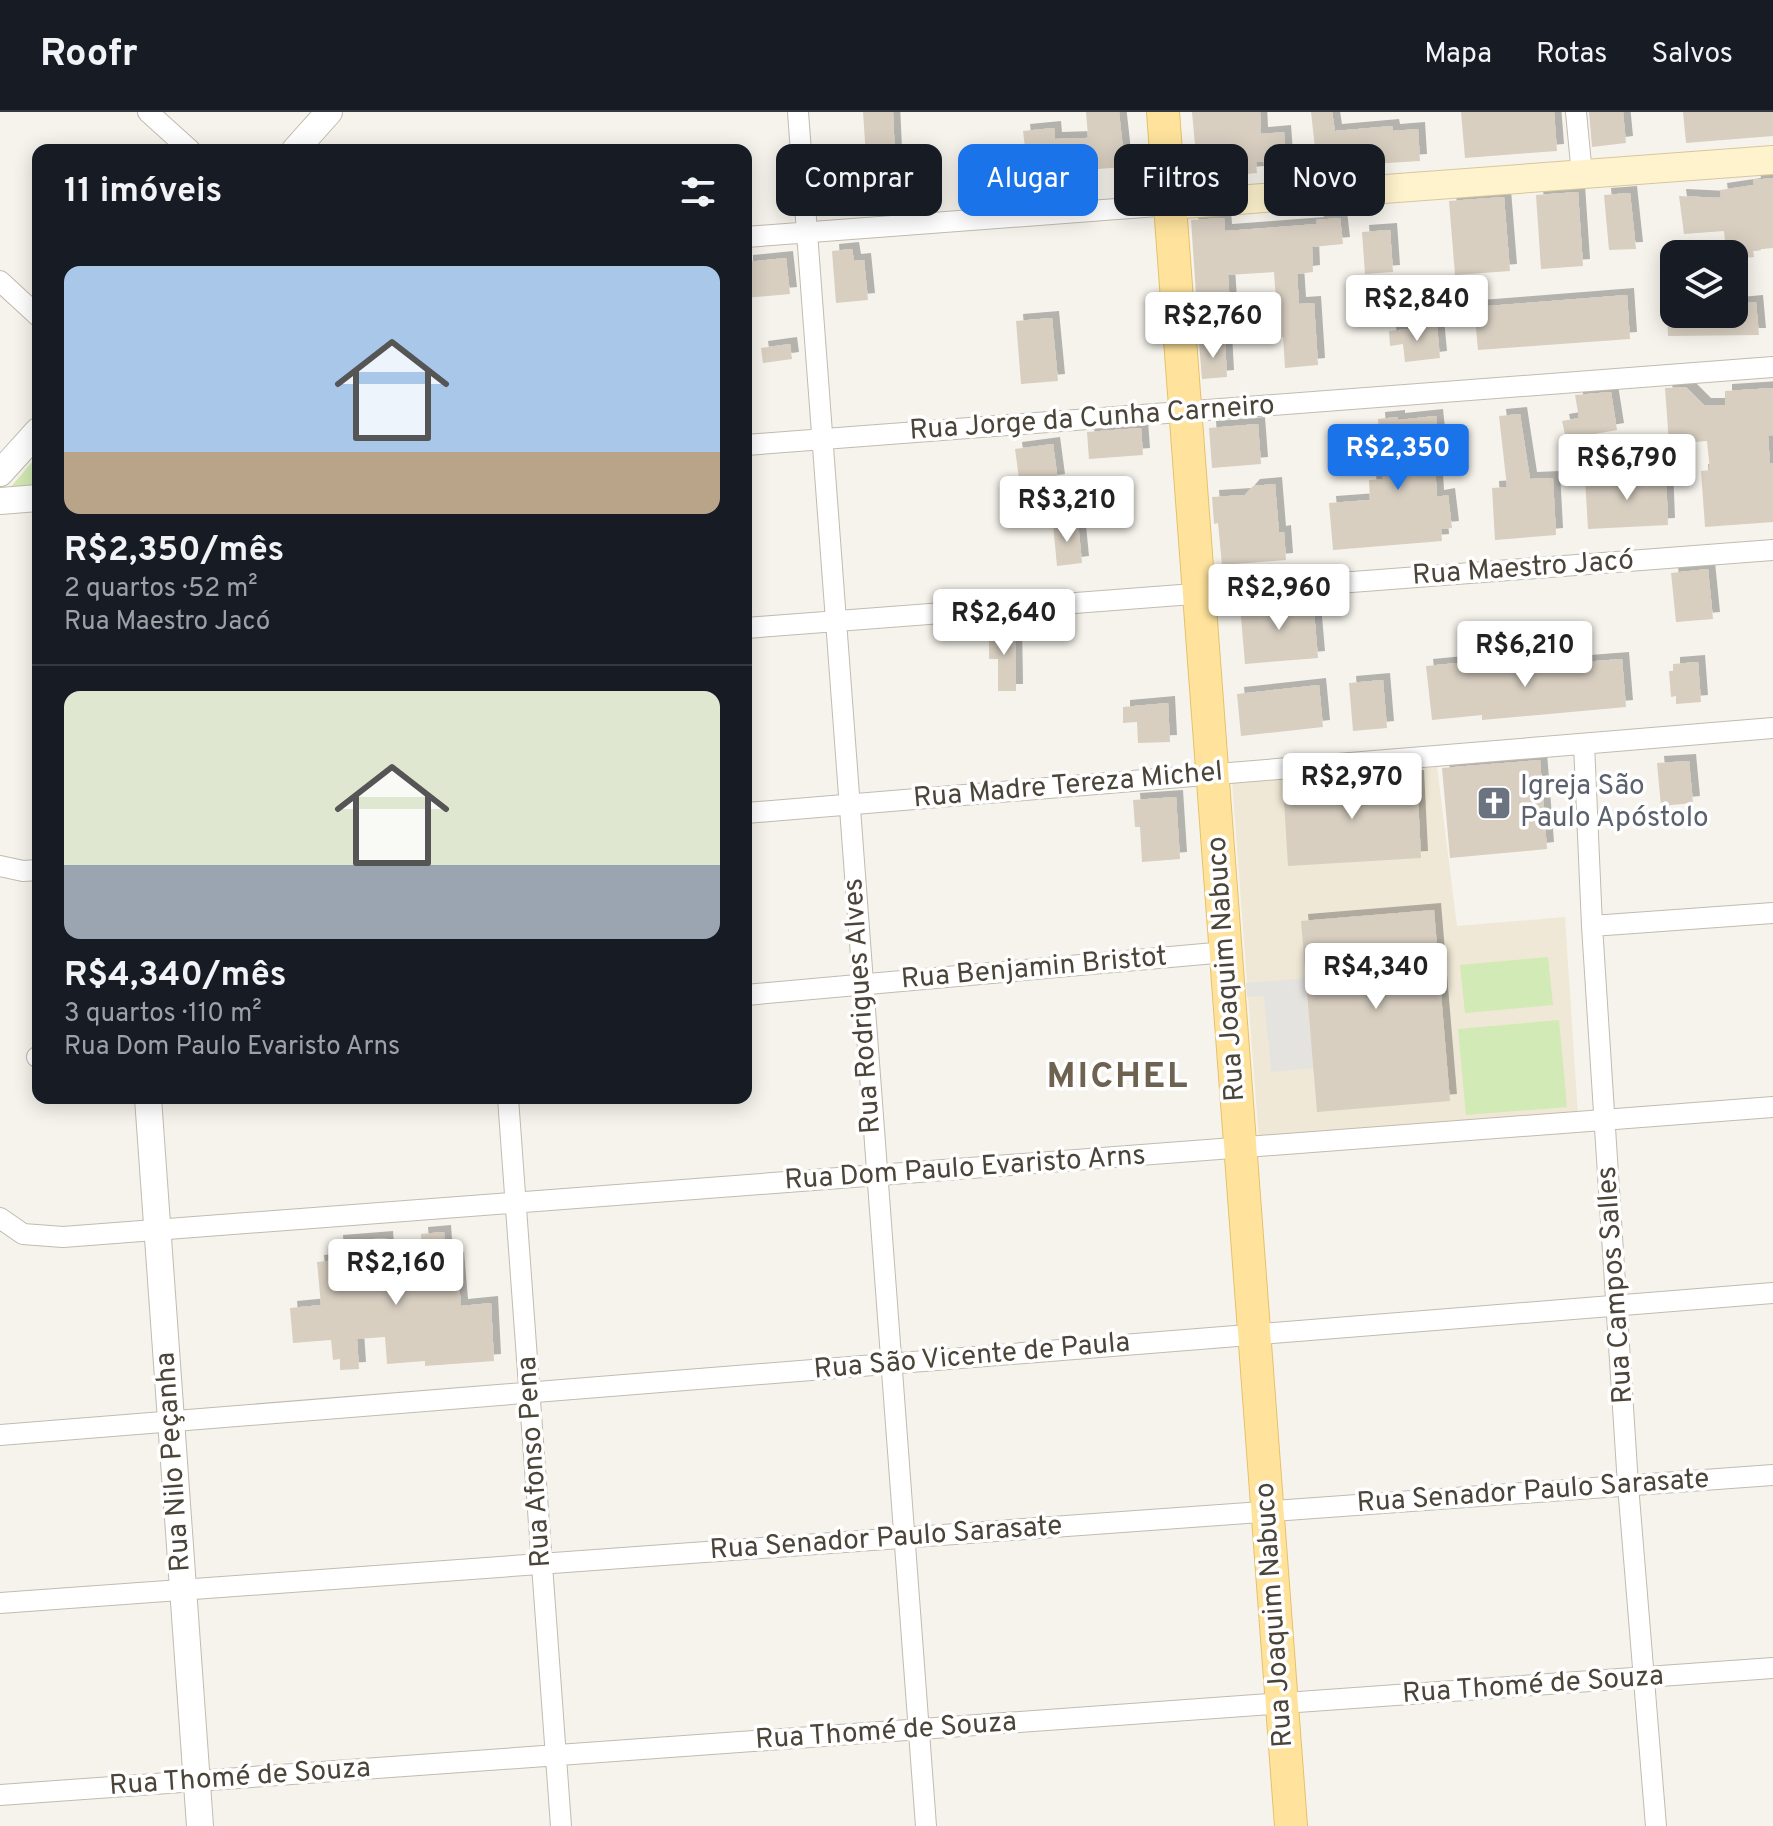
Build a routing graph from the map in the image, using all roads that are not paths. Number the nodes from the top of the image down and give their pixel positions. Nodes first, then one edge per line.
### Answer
1 (148, 112) edge
2 (329, 112) edge
3 (798, 112) edge
4 (1163, 112) edge
5 (1576, 112) edge
6 (183, 144) edge
7 (300, 144) edge
8 (1165, 144) edge
9 (1773, 160) edge
10 (1582, 175) junction
11 (1248, 199) edge
12 (1114, 209) edge
13 (1171, 216) edge
14 (805, 233) junction
15 (752, 237) edge
16 (0, 281) edge
17 (32, 310) edge
18 (1773, 367) edge
19 (1186, 412) junction
20 (32, 438) edge
21 (821, 439) junction
22 (752, 445) edge
23 (0, 473) edge
24 (32, 498) edge
25 (0, 501) edge
26 (1773, 550) edge
27 (1199, 594) junction
28 (834, 621) junction
29 (752, 628) edge
30 (1773, 728) edge
31 (1584, 744) junction
32 (1213, 775) junction
33 (848, 804) junction
34 (752, 812) edge
35 (0, 866) edge
36 (32, 870) edge
37 (1773, 913) edge
38 (1592, 926) junction
39 (1226, 952) junction
40 (862, 984) junction
41 (752, 994) edge
42 (148, 1104) edge
43 (508, 1104) edge
44 (1773, 1107) edge
45 (1604, 1120) junction
46 (1241, 1148) junction
47 (876, 1176) junction
48 (515, 1203) junction
49 (0, 1218) edge
50 (158, 1231) junction
51 (1773, 1293) edge
52 (1618, 1305) junction
53 (1255, 1334) junction
54 (891, 1363) junction
55 (529, 1392) junction
56 (171, 1420) junction
57 (0, 1435) edge
58 (1773, 1475) edge
59 (1628, 1485) junction
60 (1268, 1511) junction
61 (904, 1538) junction
62 (542, 1564) junction
63 (183, 1590) junction
64 (0, 1603) edge
65 (1773, 1668) edge
66 (1644, 1678) junction
67 (1282, 1704) junction
68 (918, 1729) junction
69 (556, 1755) junction
70 (197, 1781) junction
71 (0, 1795) edge
72 (200, 1826) edge
73 (561, 1826) edge
74 (926, 1826) edge
75 (1291, 1826) edge
76 (1656, 1826) edge

1 - 6 street
2 - 7 street
3 - 14 street, Rua Rodrigues Alves
4 - 8 main road, Rua Joaquim Nabuco
5 - 10 street
9 - 10 main road
10 - 11 main road
12 - 14 street
13 - 19 main road, Rua Joaquim Nabuco
14 - 15 street
14 - 21 street, Rua Rodrigues Alves
16 - 17 street
18 - 19 street, Rua Jorge da Cunha Carneiro
19 - 21 street, Rua Jorge da Cunha Carneiro
19 - 27 main road, Rua Joaquim Nabuco
20 - 23 street
21 - 22 street, Rua Jorge da Cunha Carneiro
21 - 28 street, Rua Rodrigues Alves
24 - 25 street
26 - 27 street, Rua Maestro Jacó
27 - 28 street, Rua Maestro Jacó
27 - 32 main road, Rua Joaquim Nabuco
28 - 29 street, Rua Maestro Jacó
28 - 33 street, Rua Rodrigues Alves
30 - 31 street, Rua Madre Tereza Michel
31 - 32 street, Rua Madre Tereza Michel
31 - 38 street, Rua Campos Salles
32 - 33 street, Rua Madre Tereza Michel
32 - 39 main road, Rua Joaquim Nabuco
33 - 34 street, Rua Madre Tereza Michel
33 - 40 street, Rua Rodrigues Alves
35 - 36 street
37 - 38 street
38 - 45 street, Rua Campos Salles
39 - 40 street, Rua Benjamin Bristot
39 - 46 main road, Rua Joaquim Nabuco
40 - 41 street, Rua Benjamin Bristot
40 - 47 street, Rua Rodrigues Alves
42 - 50 street, Rua Nilo Peçanha
43 - 48 street, Rua Afonso Pena
44 - 45 street, Rua Dom Paulo Evaristo Arns
45 - 46 street, Rua Dom Paulo Evaristo Arns
45 - 52 street, Rua Campos Salles
46 - 47 street, Rua Dom Paulo Evaristo Arns
46 - 53 main road, Rua Joaquim Nabuco
47 - 48 street, Rua Dom Paulo Evaristo Arns
47 - 54 street, Rua Rodrigues Alves
48 - 50 street, Rua Dom Paulo Evaristo Arns
48 - 55 street, Rua Afonso Pena
49 - 50 street, Rua Dom Paulo Evaristo Arns
50 - 56 street, Rua Nilo Peçanha
51 - 52 street, Rua São Vicente de Paula
52 - 53 street, Rua São Vicente de Paula
52 - 59 street, Rua Campos Salles
53 - 54 street, Rua São Vicente de Paula
53 - 60 main road, Rua Joaquim Nabuco
54 - 55 street, Rua São Vicente de Paula
54 - 61 street, Rua Rodrigues Alves
55 - 56 street, Rua São Vicente de Paula
55 - 62 street, Rua Afonso Pena
56 - 57 street, Rua São Vicente de Paula
56 - 63 street, Rua Nilo Peçanha
58 - 59 street, Rua Senador Paulo Sarasate
59 - 60 street, Rua Senador Paulo Sarasate
59 - 66 street, Rua Campos Salles
60 - 61 street, Rua Senador Paulo Sarasate
60 - 67 main road, Rua Joaquim Nabuco
61 - 62 street, Rua Senador Paulo Sarasate
61 - 68 street, Rua Rodrigues Alves
62 - 63 street, Rua Senador Paulo Sarasate
62 - 69 street, Rua Afonso Pena
63 - 64 street, Rua Senador Paulo Sarasate
63 - 70 street, Rua Nilo Peçanha
65 - 66 street, Rua Thomé de Souza
66 - 67 street, Rua Thomé de Souza
66 - 76 street, Rua Campos Salles
67 - 68 street, Rua Thomé de Souza
67 - 75 main road, Rua Joaquim Nabuco
68 - 69 street, Rua Thomé de Souza
68 - 74 street, Rua Rodrigues Alves
69 - 70 street, Rua Thomé de Souza
69 - 73 street, Rua Afonso Pena
70 - 71 street, Rua Thomé de Souza
70 - 72 street, Rua Nilo Peçanha

